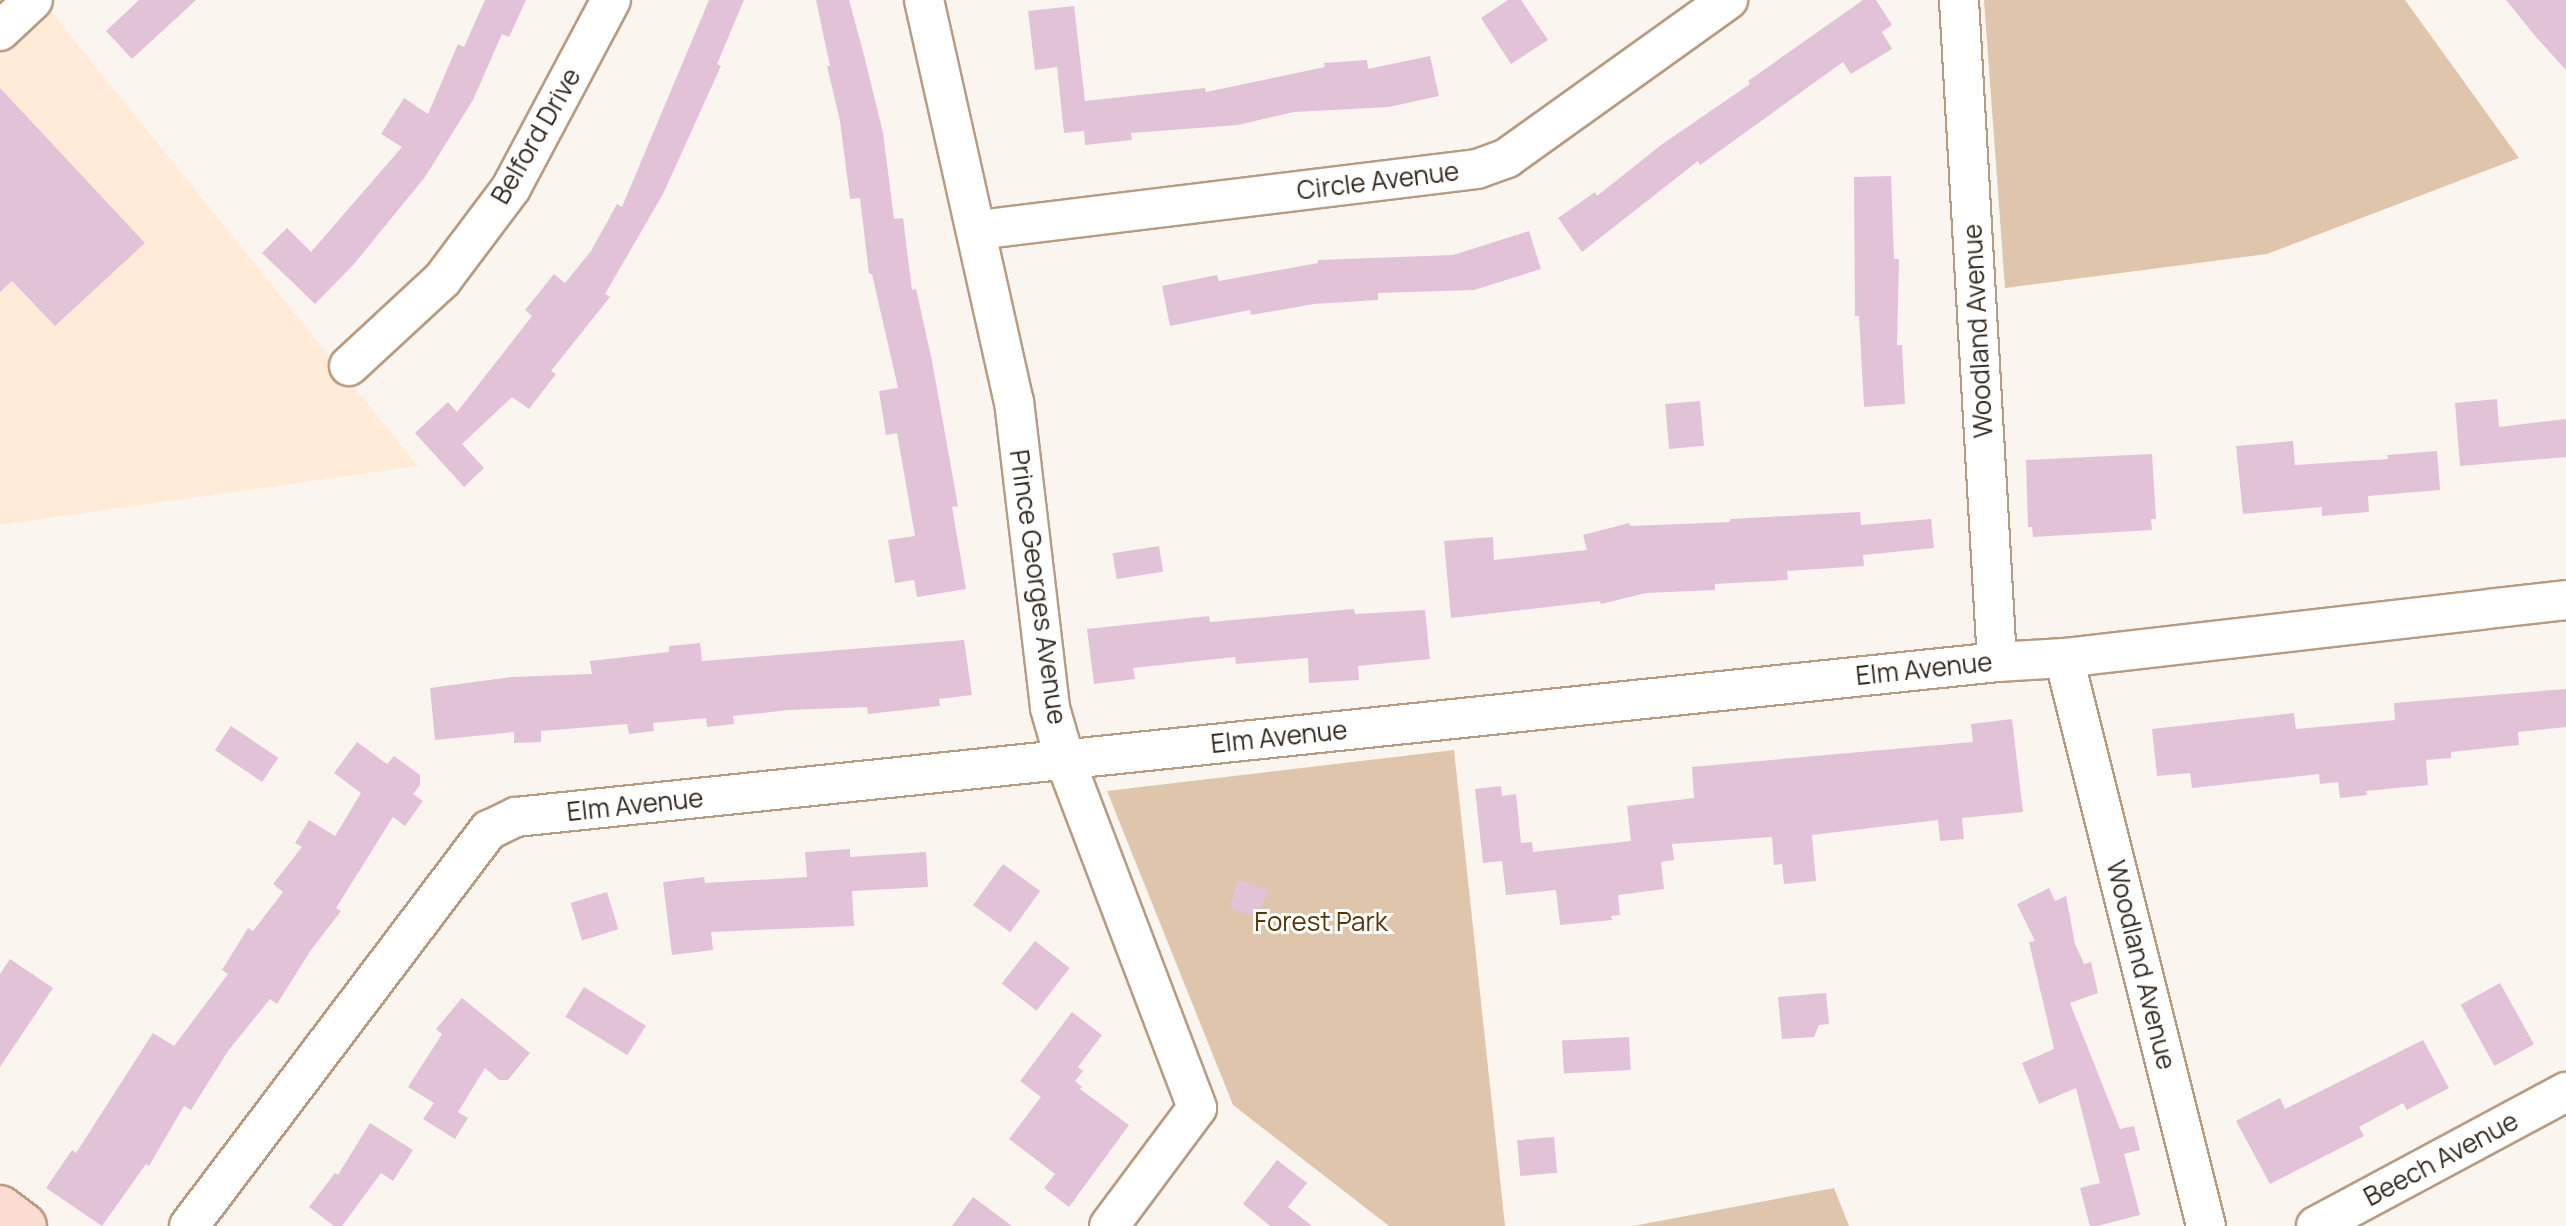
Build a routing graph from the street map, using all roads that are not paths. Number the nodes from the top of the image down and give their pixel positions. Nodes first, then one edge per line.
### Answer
1 (33, 0) edge
2 (611, 0) edge
3 (924, 0) edge
4 (1728, 0) edge
5 (1959, 0) edge
6 (0, 31) edge
7 (978, 230) junction
8 (349, 366) dead end
9 (2566, 600) edge
10 (2064, 658) junction
11 (1997, 662) junction
12 (1065, 760) junction
13 (2566, 1092) edge
14 (0, 1208) edge
15 (24, 1226) edge
16 (189, 1226) edge
17 (1109, 1226) edge
18 (2206, 1226) edge
19 (2316, 1226) edge

1 - 6 street
2 - 8 street, Belford Drive
3 - 7 street, Prince Georges Avenue
4 - 7 street, Circle Avenue
5 - 11 street, Woodland Avenue
7 - 12 street, Prince Georges Avenue
9 - 10 street, Elm Avenue
10 - 11 street, Elm Avenue
10 - 18 street, Woodland Avenue
11 - 12 street, Elm Avenue
12 - 16 street, Elm Avenue
12 - 17 street, Prince Georges Avenue
13 - 19 street, Beech Avenue
14 - 15 main road

